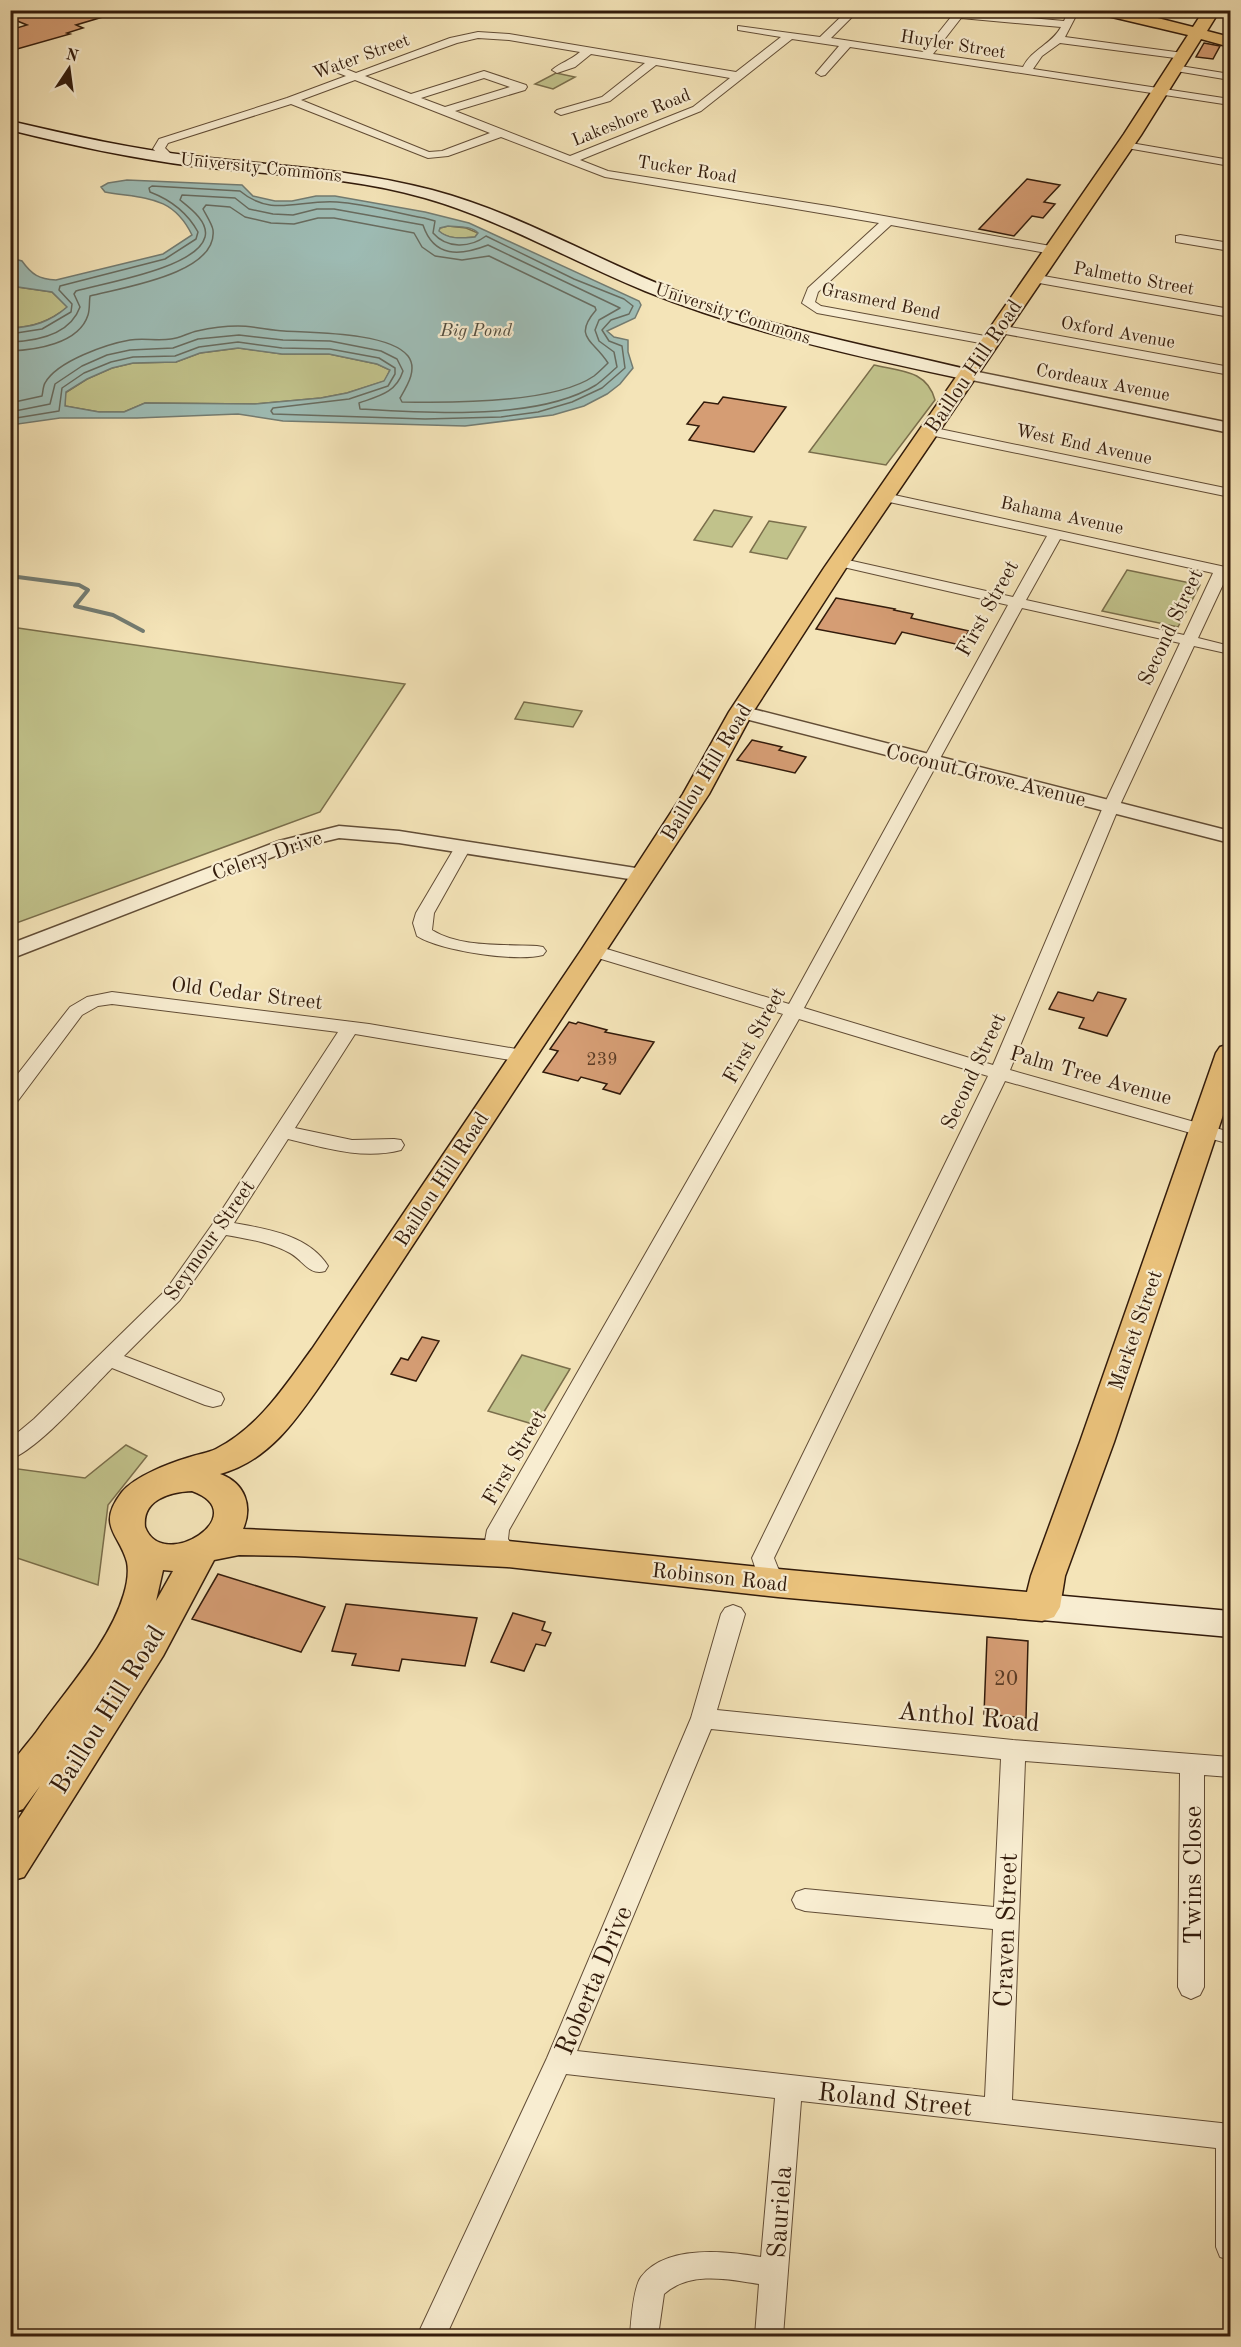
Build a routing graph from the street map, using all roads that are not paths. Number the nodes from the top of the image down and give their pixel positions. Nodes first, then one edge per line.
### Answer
1 (854, 10) edge
2 (897, 10) edge
3 (1074, 10) edge
4 (1101, 10) edge
5 (1212, 10) edge
6 (957, 16) junction
7 (1067, 24) junction
8 (742, 28) dead end
9 (1197, 34) junction
10 (789, 36) junction
11 (1056, 39) junction
12 (822, 41) junction
13 (1230, 42) edge
14 (846, 45) junction
15 (588, 51) junction
16 (925, 57) junction
17 (653, 62) junction
18 (1179, 62) junction
19 (332, 67) dead end
20 (557, 70) dead end
21 (1027, 72) junction
22 (821, 73) dead end
23 (354, 76) junction
24 (738, 76) junction
25 (1230, 77) edge
26 (1160, 90) junction
27 (410, 98) junction
28 (291, 100) junction
29 (1230, 102) edge
30 (445, 111) junction
31 (561, 112) dead end
32 (10, 125) edge
33 (501, 133) junction
34 (10, 134) edge
35 (1125, 145) junction
36 (168, 157) junction
37 (569, 161) junction
38 (1230, 163) edge
39 (888, 221) junction
40 (508, 222) junction
41 (1180, 239) dead end
42 (1230, 247) edge
43 (1052, 250) junction
44 (1032, 278) junction
45 (1230, 312) edge
46 (995, 335) junction
47 (1230, 371) edge
48 (968, 375) junction
49 (1230, 428) edge
50 (930, 431) junction
51 (1230, 493) edge
52 (885, 497) junction
53 (1056, 533) junction
54 (839, 562) junction
55 (1226, 571) edge
56 (1017, 600) junction
57 (1189, 640) junction
58 (1230, 650) edge
59 (741, 712) junction
60 (929, 760) junction
61 (1111, 807) junction
62 (1230, 837) edge
63 (463, 847) junction
64 (642, 875) junction
65 (537, 951) dead end
66 (594, 951) junction
67 (10, 952) edge
68 (794, 1011) junction
69 (350, 1028) junction
70 (1230, 1053) edge
71 (522, 1056) junction
72 (999, 1073) junction
73 (10, 1098) edge
74 (283, 1132) junction
75 (1217, 1134) edge
76 (394, 1145) dead end
77 (221, 1227) junction
78 (318, 1266) dead end
79 (109, 1359) junction
80 (213, 1399) dead end
81 (10, 1451) edge
82 (159, 1483) junction
83 (137, 1545) junction
84 (205, 1550) junction
85 (507, 1554) junction
86 (777, 1583) junction
87 (1042, 1607) junction
88 (733, 1614) dead end
89 (1230, 1624) edge
90 (703, 1718) junction
91 (1014, 1750) junction
92 (1192, 1763) junction
93 (1230, 1767) edge
94 (10, 1798) edge
95 (10, 1864) edge
96 (805, 1900) dead end
97 (1005, 1919) junction
98 (1191, 1987) dead end
99 (559, 2061) junction
100 (789, 2087) junction
101 (998, 2110) junction
102 (1230, 2137) edge
103 (1230, 2247) edge
104 (774, 2272) junction
105 (431, 2337) edge
106 (644, 2337) edge
107 (769, 2337) edge

1 - 12 street
2 - 6 street
3 - 7 street
4 - 9 main road
5 - 9 main road, Baillou Hill Road
6 - 7 street
6 - 16 street
7 - 11 street
8 - 10 street, Huyler Street
9 - 13 main road
9 - 18 main road, Baillou Hill Road
10 - 12 street, Huyler Street
10 - 24 street, Lakeshore Road
11 - 18 street
11 - 21 street
12 - 14 street, Huyler Street
14 - 16 street, Huyler Street
14 - 22 street
15 - 17 street, Water Street
15 - 20 street
15 - 23 street, Water Street
16 - 21 street, Huyler Street
17 - 24 street, Water Street
17 - 31 street
18 - 25 street
18 - 26 main road, Baillou Hill Road
19 - 23 street, Tucker Road
21 - 26 street, Huyler Street
23 - 27 street, Tucker Road
23 - 28 street, Water Street
24 - 37 street, Lakeshore Road
26 - 29 street, Huyler Street
26 - 35 main road, Baillou Hill Road
27 - 30 street, Tucker Road
27 - 30 street
28 - 33 street
28 - 36 street, Water Street
30 - 33 street, Tucker Road
32 - 36 main road, University Commons
33 - 37 street, Tucker Road
34 - 40 main road, University Commons
35 - 38 street
35 - 43 main road, Baillou Hill Road
36 - 40 main road, University Commons
37 - 39 street, Tucker Road
39 - 43 street, Tucker Road
39 - 46 street, Grasmerd Bend
40 - 48 main road, University Commons
41 - 42 street
43 - 44 main road, Baillou Hill Road
44 - 45 street, Palmetto Street
44 - 46 main road, Baillou Hill Road
46 - 47 street, Oxford Avenue
46 - 48 main road, Baillou Hill Road
48 - 49 street, Cordeaux Avenue
48 - 50 main road, Baillou Hill Road
50 - 51 street, West End Avenue
50 - 52 main road, Baillou Hill Road
52 - 53 street, Bahama Avenue
52 - 54 main road, Baillou Hill Road
53 - 55 street, Bahama Avenue
53 - 56 street, First Street
54 - 56 street
54 - 59 main road, Baillou Hill Road
55 - 57 street, Second Street
56 - 57 street
56 - 60 street, First Street
57 - 58 street
57 - 61 street, Second Street
59 - 60 street, Coconut Grove Avenue
59 - 64 main road, Baillou Hill Road
60 - 61 street, Coconut Grove Avenue
60 - 68 street, First Street
61 - 62 street, Coconut Grove Avenue
61 - 72 street, Second Street
63 - 64 street, Celery Drive
63 - 65 street
63 - 67 street, Celery Drive
64 - 66 main road, Baillou Hill Road
66 - 68 street, Palm Tree Avenue
66 - 71 main road, Baillou Hill Road
68 - 72 street, Palm Tree Avenue
68 - 85 street, First Street
69 - 71 street, Old Cedar Street
69 - 73 street, Old Cedar Street
69 - 74 street, Seymour Street
70 - 75 main road, Market Street
71 - 82 main road, Baillou Hill Road
72 - 75 street, Palm Tree Avenue
72 - 86 street, Second Street
74 - 76 street
74 - 77 street, Seymour Street
75 - 87 main road, Market Street
77 - 78 street
77 - 79 street, Seymour Street
79 - 80 street
79 - 81 street, Seymour Street
82 - 83 main road
82 - 84 main road
83 - 84 main road
83 - 94 main road, Baillou Hill Road
84 - 85 main road, Robinson Road
84 - 95 main road, Baillou Hill Road
85 - 86 main road, Robinson Road
86 - 87 main road, Robinson Road
87 - 89 main road, Robinson Road
88 - 90 street, Roberta Drive
90 - 91 street, Anthol Road
90 - 99 street, Roberta Drive
91 - 92 street, Anthol Road
91 - 97 street, Craven Street
92 - 93 street, Anthol Road
92 - 98 street, Twins Close
96 - 97 street
97 - 101 street, Craven Street
99 - 100 street, Roland Street
99 - 105 street, Roberta Drive
100 - 101 street, Roland Street
100 - 104 street, Sauriela
101 - 102 street, Roland Street
102 - 103 street
104 - 106 street
104 - 107 street, Sauriela

